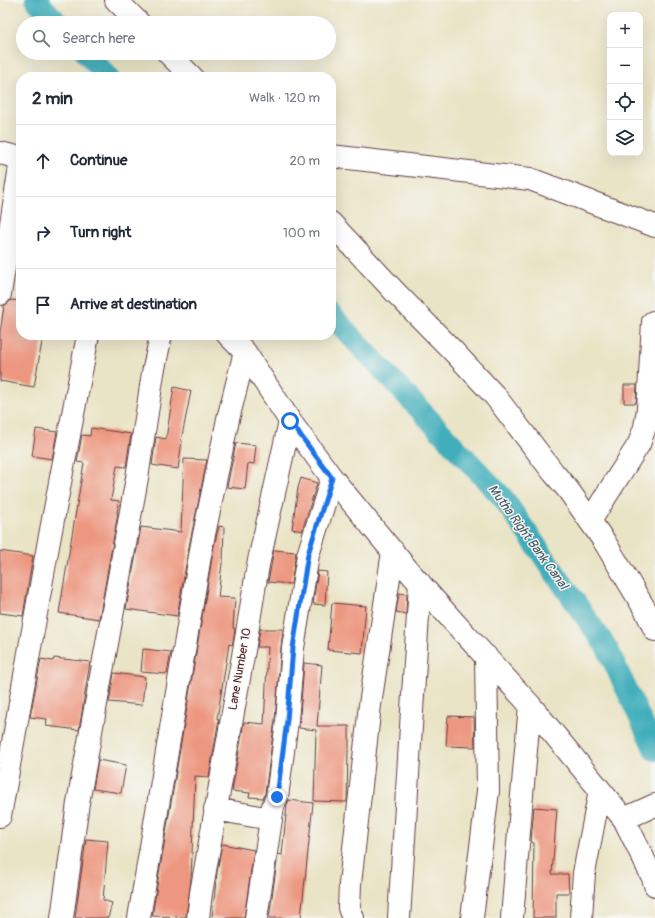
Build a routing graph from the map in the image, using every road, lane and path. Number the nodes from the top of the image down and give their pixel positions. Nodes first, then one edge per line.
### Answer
1 (116, 0) edge
2 (132, 16) edge
3 (175, 60) edge
4 (187, 72) edge
5 (0, 153) edge
6 (336, 157) edge
7 (16, 158) edge
8 (16, 191) edge
9 (655, 226) edge
10 (336, 228) edge
11 (0, 294) edge
12 (653, 322) dead end
13 (87, 340) edge
14 (160, 340) edge
15 (233, 340) edge
16 (245, 352) junction
17 (290, 421) junction
18 (332, 478) junction
19 (590, 521) junction
20 (393, 551) junction
21 (420, 583) junction
22 (655, 630) edge
23 (486, 656) junction
24 (530, 705) junction
25 (600, 790) junction
26 (650, 807) edge
27 (216, 809) junction
28 (0, 816) edge
29 (271, 819) junction
30 (624, 819) junction
31 (655, 885) edge
32 (62, 918) edge
33 (139, 918) edge
34 (198, 918) edge
35 (256, 918) edge
36 (353, 918) edge
37 (399, 918) edge
38 (472, 918) edge
39 (512, 918) edge
40 (581, 918) edge

1 - 2 street
3 - 4 street
5 - 7 street
6 - 9 street
8 - 11 street
10 - 19 street
12 - 19 street
13 - 28 street
14 - 32 street
15 - 16 street
16 - 17 street
16 - 33 street
17 - 18 street
17 - 27 street, Lane Number 10
18 - 20 street
18 - 29 street
19 - 22 street
20 - 21 street
20 - 36 street
21 - 23 street
21 - 37 street
23 - 24 street
23 - 38 street
24 - 25 street
24 - 39 street
25 - 30 street
25 - 40 street
26 - 30 street
27 - 29 street
27 - 34 street, Lane Number 10
29 - 35 street
30 - 31 street

